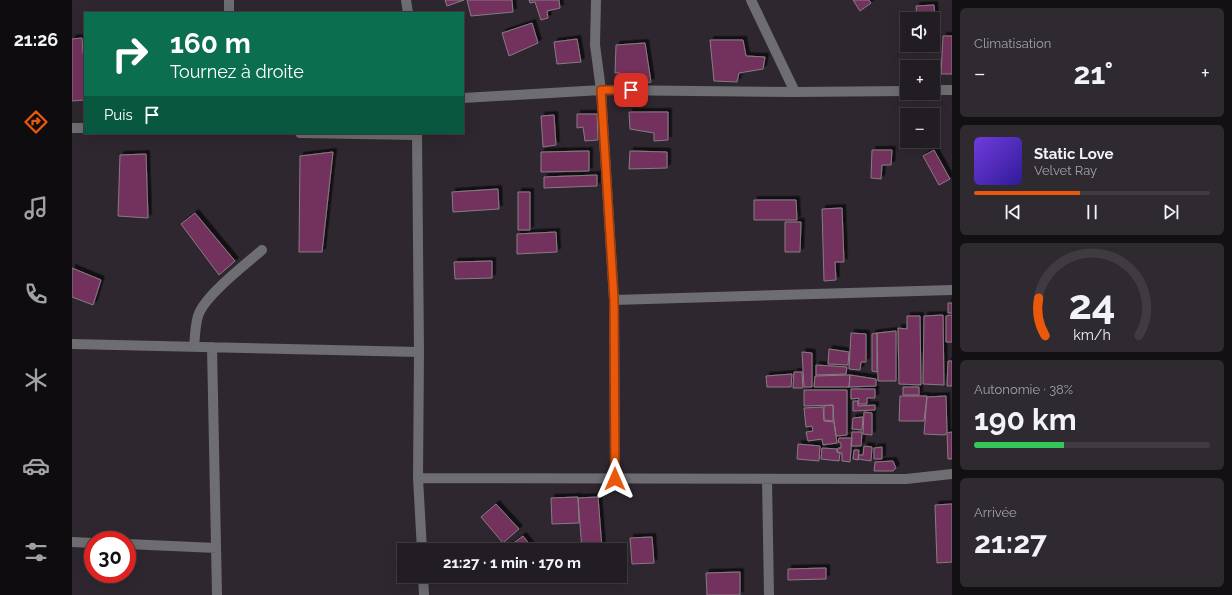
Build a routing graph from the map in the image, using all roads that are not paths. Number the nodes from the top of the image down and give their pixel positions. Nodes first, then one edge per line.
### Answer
1 (228, 0) edge
2 (406, 0) edge
3 (596, 0) edge
4 (751, 0) edge
5 (229, 12) edge
6 (408, 12) edge
7 (601, 90) junction
8 (900, 90) edge
9 (940, 90) edge
10 (952, 90) edge
11 (795, 92) junction
12 (464, 98) edge
13 (72, 128) edge
14 (84, 128) edge
15 (416, 134) edge
16 (262, 250) dead end
17 (952, 290) edge
18 (614, 300) junction
19 (72, 344) edge
20 (194, 347) junction
21 (212, 347) junction
22 (419, 352) junction
23 (952, 474) edge
24 (418, 478) junction
25 (615, 479) junction
26 (766, 479) junction
27 (72, 542) edge
28 (84, 543) edge
29 (422, 543) edge
30 (136, 544) edge
31 (216, 548) junction
32 (423, 583) edge
33 (218, 595) edge
34 (424, 595) edge
35 (769, 595) edge

1 - 5 street
2 - 6 street
3 - 7 street
4 - 11 street
7 - 11 street
7 - 12 street
7 - 18 street
8 - 11 street
9 - 10 street
13 - 14 street
15 - 22 street
16 - 20 street
17 - 18 street
18 - 25 street
19 - 20 street
20 - 21 street
21 - 22 street
21 - 31 street
22 - 24 street
23 - 26 street
24 - 25 street
24 - 29 street
25 - 26 street
26 - 35 street
27 - 28 street
30 - 31 street
31 - 33 street
32 - 34 street

